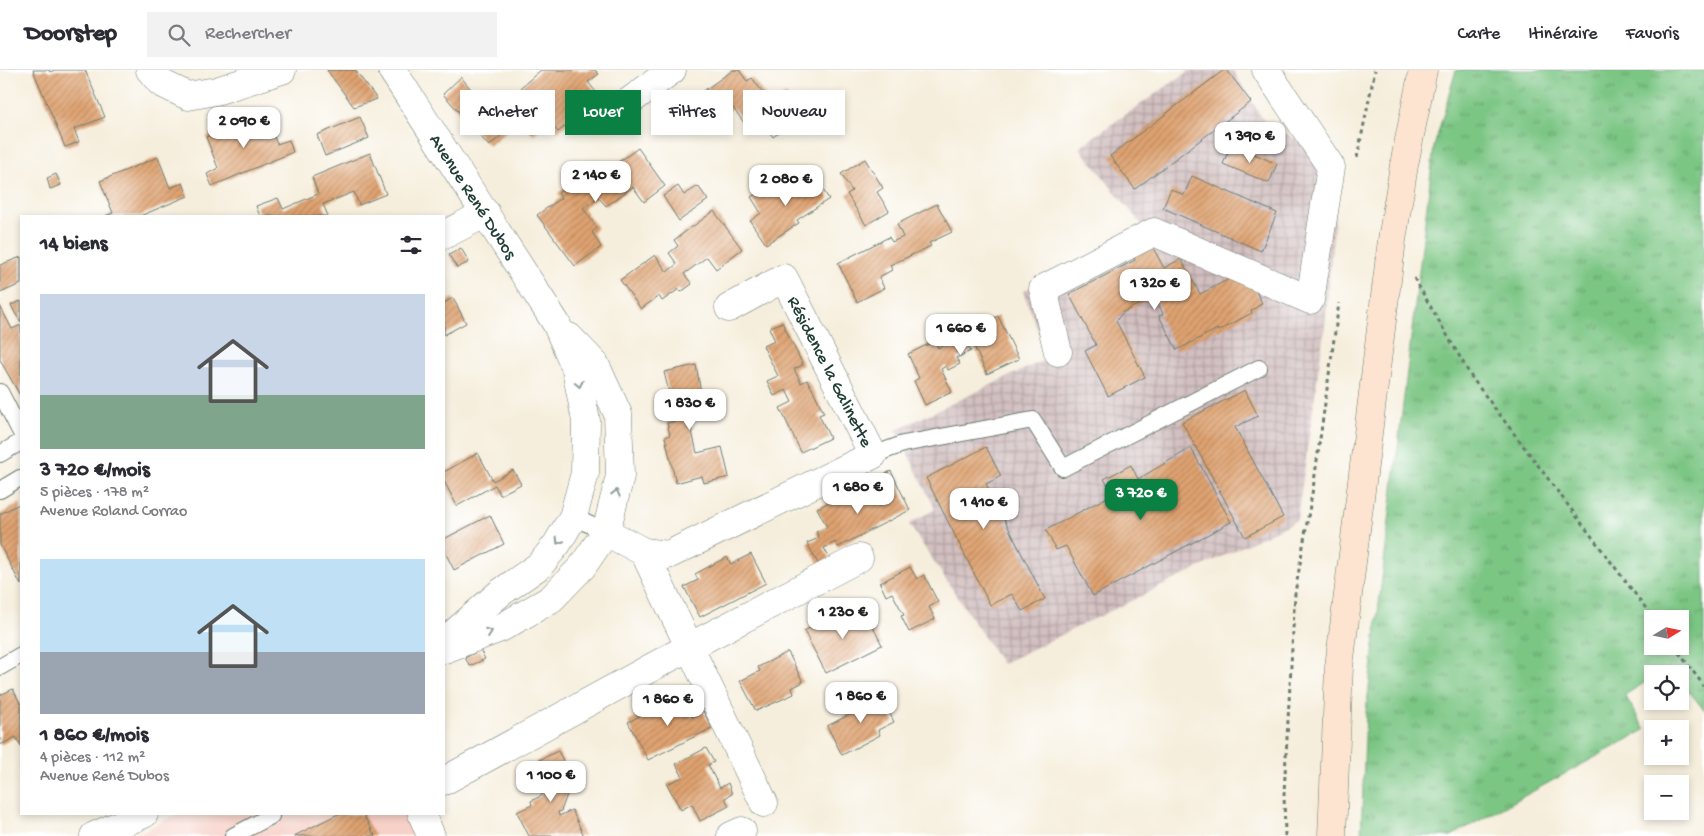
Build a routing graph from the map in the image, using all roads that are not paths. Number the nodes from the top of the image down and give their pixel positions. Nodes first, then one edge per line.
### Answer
1 (150, 70) edge
2 (282, 70) edge
3 (392, 70) edge
4 (672, 70) edge
5 (1266, 70) edge
6 (1423, 70) edge
7 (641, 93) edge
8 (486, 213) junction
9 (445, 234) edge
10 (729, 308) dead end
11 (556, 322) junction
12 (1058, 352) dead end
13 (1259, 368) dead end
14 (0, 392) edge
15 (20, 431) edge
16 (20, 443) edge
17 (0, 454) edge
18 (874, 455) junction
19 (20, 478) edge
20 (0, 490) edge
21 (573, 517) junction
22 (606, 532) junction
23 (644, 552) junction
24 (859, 558) dead end
25 (445, 641) edge
26 (689, 647) junction
27 (445, 650) edge
28 (20, 656) edge
29 (0, 667) edge
30 (445, 780) edge
31 (764, 803) dead end
32 (142, 815) edge
33 (272, 815) edge
34 (422, 815) edge
35 (94, 836) edge
36 (233, 836) edge
37 (431, 836) edge
38 (1332, 836) edge

1 - 2 street
3 - 8 street, Avenue René Dubos
4 - 7 street
5 - 12 street
6 - 38 street
8 - 9 street
8 - 11 street, Avenue René Dubos
10 - 18 street, Résidence la Galinette
11 -> 21 street, Avenue René Dubos
22 -> 11 street, Avenue René Dubos
13 - 18 lane
14 - 15 lane
16 - 17 lane
18 - 23 street, Résidence la Galinette
19 - 20 lane
21 - 22 lane
21 -> 25 street, Avenue René Dubos
22 - 23 street
27 -> 22 street, Avenue René Dubos
23 - 26 street
24 - 26 street
26 - 30 street
26 - 31 street
28 - 29 lane
32 - 35 street
33 - 36 lane
34 - 37 street

